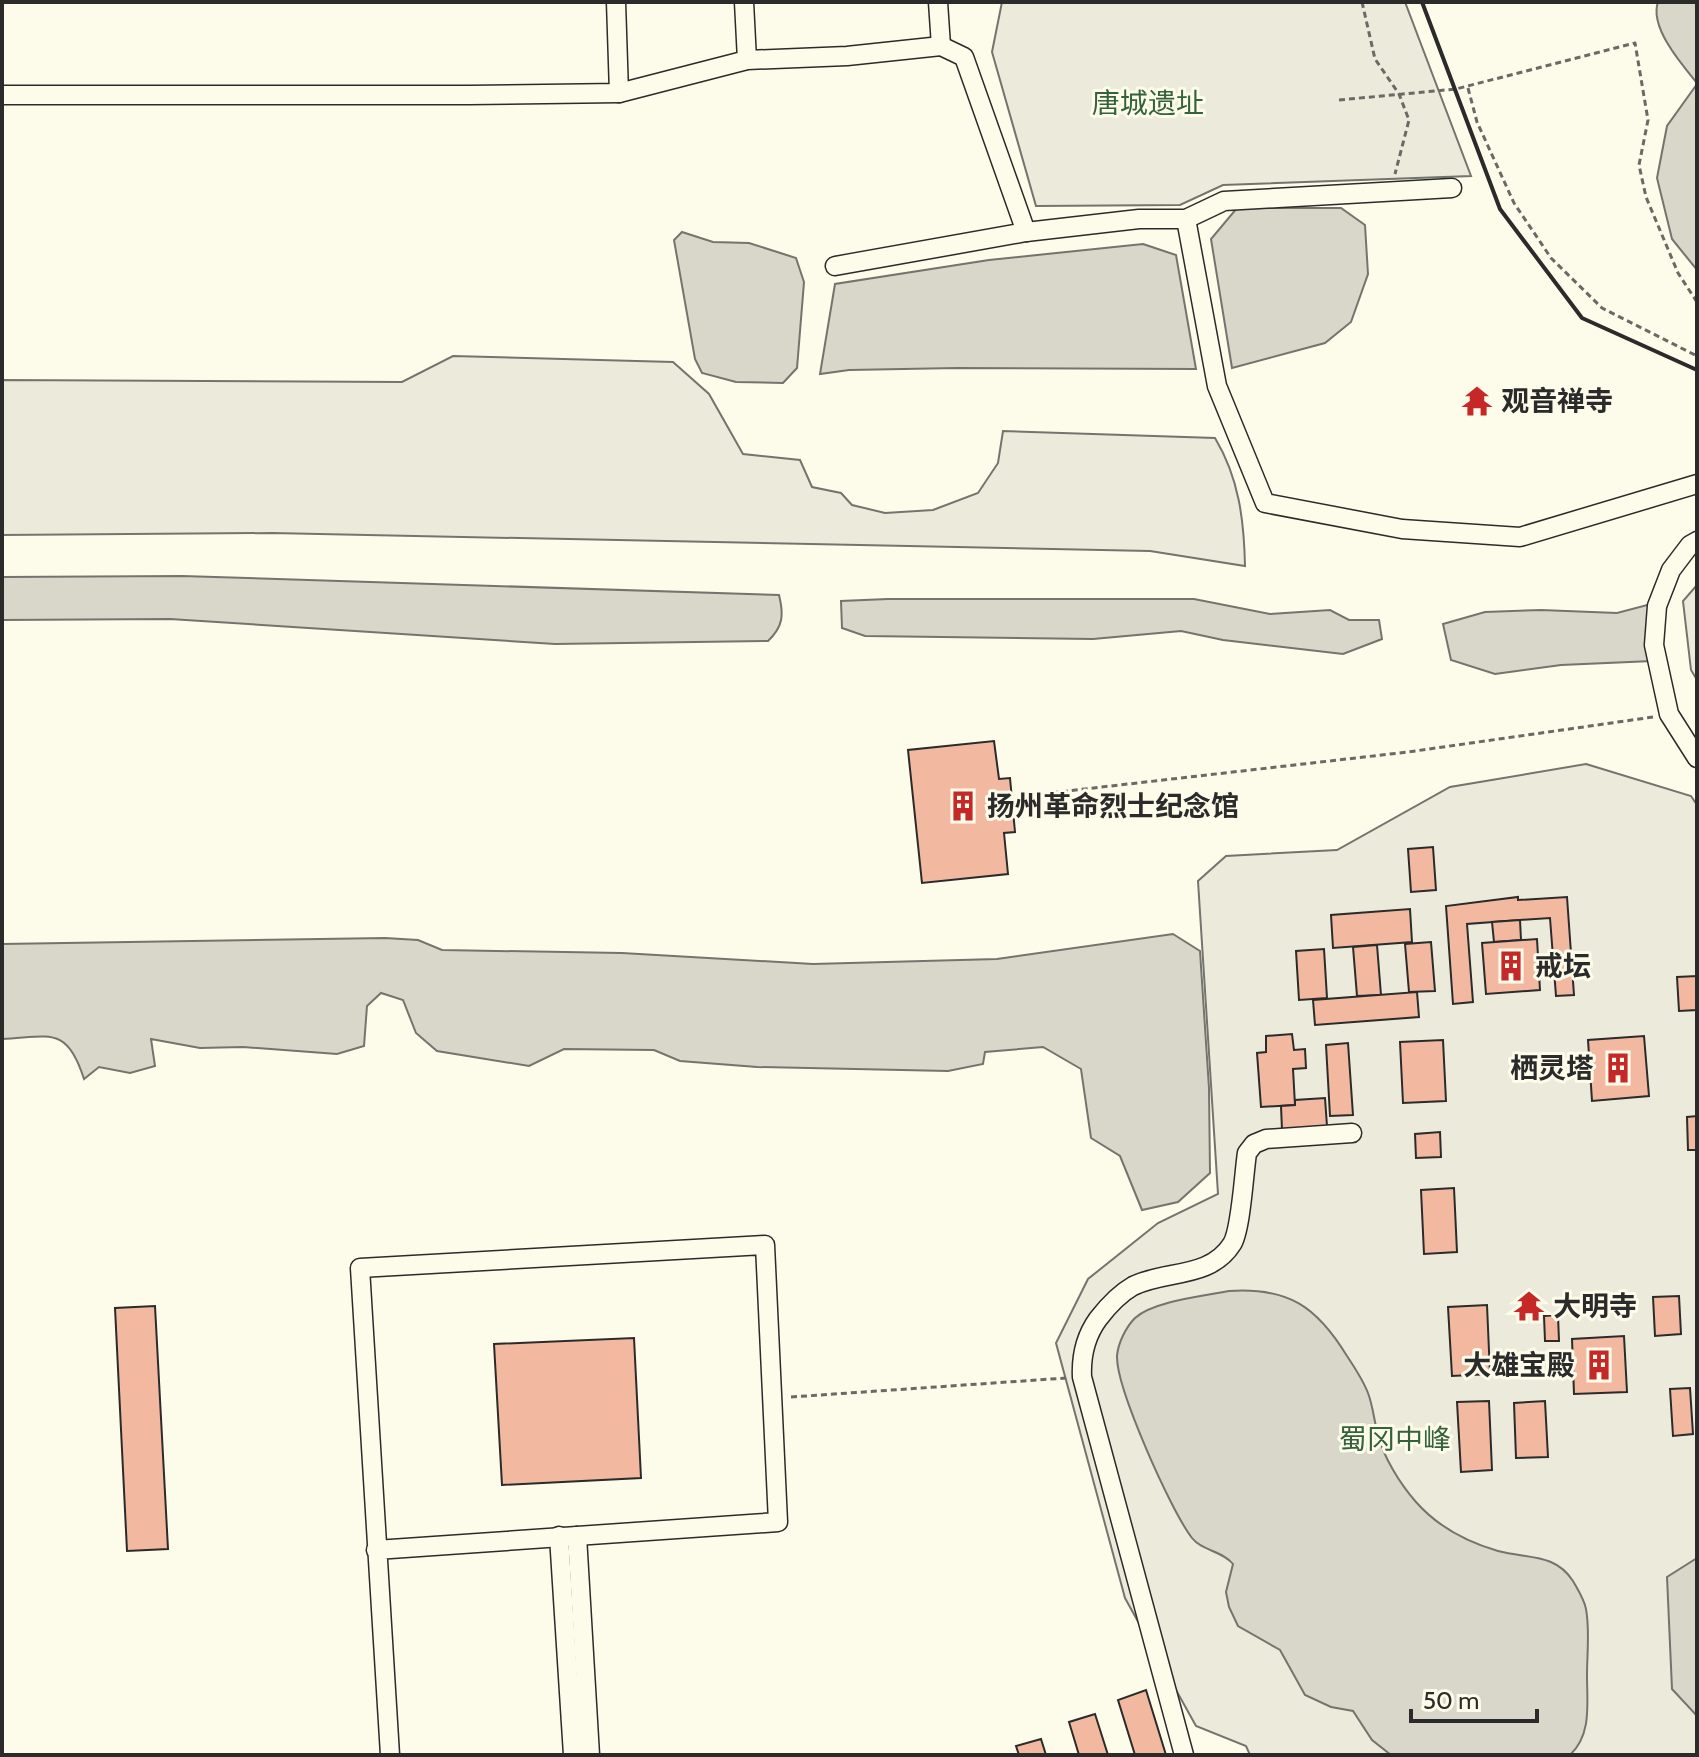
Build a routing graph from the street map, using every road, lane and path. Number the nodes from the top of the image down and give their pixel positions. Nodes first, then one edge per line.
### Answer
1 (616, 2) edge
2 (744, 2) edge
3 (938, 2) edge
4 (1362, 2) edge
5 (941, 46) junction
6 (747, 60) junction
7 (1467, 86) junction
8 (619, 93) junction
9 (1399, 94) junction
10 (2, 95) edge
11 (1339, 100) dead end
12 (1452, 188) dead end
13 (1390, 193) junction
14 (1186, 219) junction
15 (1026, 232) junction
16 (835, 266) dead end
17 (1697, 302) edge
18 (1697, 356) edge
19 (1697, 484) edge
20 (1697, 541) edge
21 (1669, 714) junction
22 (1697, 758) edge
23 (1032, 795) dead end
24 (1352, 1133) dead end
25 (1082, 1377) junction
26 (771, 1399) junction
27 (568, 1536) junction
28 (376, 1550) junction
29 (390, 1755) edge
30 (573, 1755) edge
31 (590, 1755) edge
32 (1184, 1755) edge

1 - 8 street
2 - 6 street
3 - 5 street
4 - 9 path
5 - 6 street
5 - 15 street
6 - 8 street
7 - 9 path
7 - 17 path
7 - 18 path
8 - 10 street
9 - 11 path
9 - 13 path
12 - 13 street
13 - 14 street
14 - 15 street
14 - 19 street
15 - 16 street
20 - 21 street
21 - 22 street
21 - 23 path
24 - 25 street
25 - 26 path
25 - 32 street
26 - 27 street
26 - 28 street
27 - 28 street
27 - 30 street
27 - 31 street
28 - 29 street

